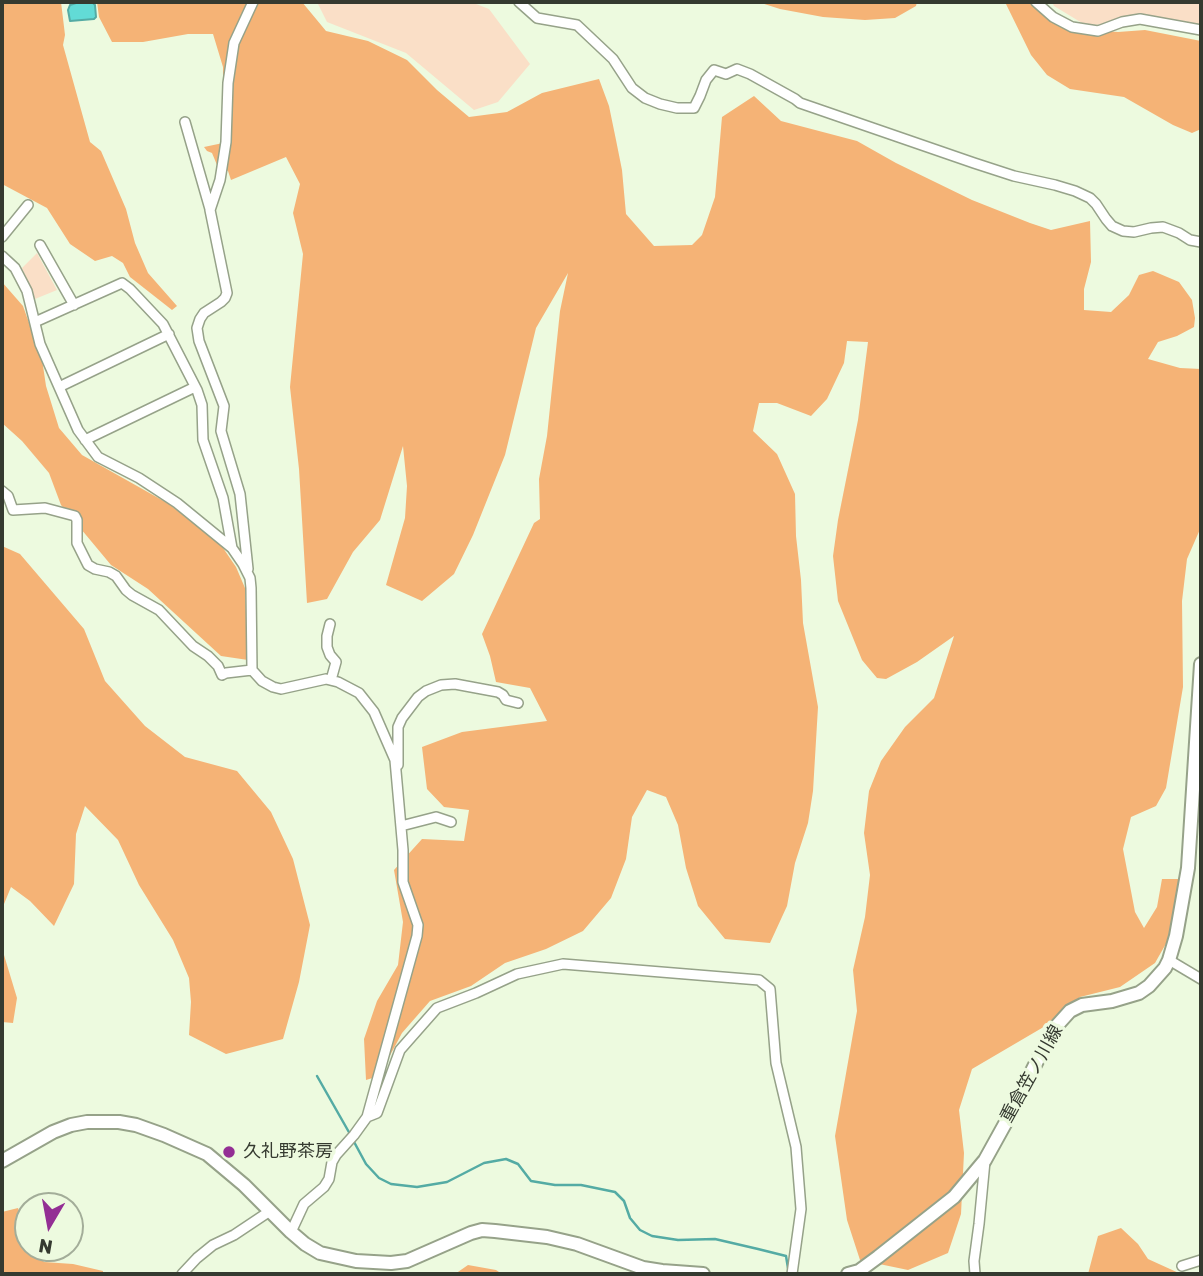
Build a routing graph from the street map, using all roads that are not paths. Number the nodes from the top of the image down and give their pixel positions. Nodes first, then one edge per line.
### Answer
1 (253, 2) edge
2 (519, 2) edge
3 (1036, 2) edge
4 (1201, 30) edge
5 (185, 122) dead end
6 (28, 205) dead end
7 (210, 210) junction
8 (2, 237) edge
9 (1201, 242) edge
10 (40, 245) dead end
11 (2, 256) edge
12 (75, 304) junction
13 (36, 322) junction
14 (169, 334) junction
15 (59, 387) junction
16 (195, 387) junction
17 (85, 440) junction
18 (2, 491) edge
19 (232, 548) junction
20 (250, 578) junction
21 (330, 624) dead end
22 (1201, 664) edge
23 (252, 670) junction
24 (331, 680) junction
25 (518, 704) dead end
26 (397, 773) junction
27 (452, 822) dead end
28 (401, 826) junction
29 (1169, 960) junction
30 (1201, 979) edge
31 (367, 1117) junction
32 (985, 1160) junction
33 (2, 1161) edge
34 (270, 1210) junction
35 (291, 1232) junction
36 (1201, 1260) edge
37 (1182, 1266) dead end
38 (182, 1274) edge
39 (703, 1274) edge
40 (792, 1274) edge
41 (848, 1274) edge
42 (975, 1274) edge

1 - 7 street
2 - 9 street
3 - 4 street
5 - 7 street
6 - 8 street
7 - 20 street
10 - 12 street
11 - 13 street
12 - 13 street
12 - 14 street
13 - 15 street
14 - 15 street
14 - 16 street
15 - 17 street
16 - 17 street
16 - 19 street
17 - 19 street
18 - 23 street
19 - 20 street
20 - 23 street
21 - 24 street
22 - 29 main road, 重倉笠ノ川線
23 - 24 street
24 - 26 street
25 - 26 street
26 - 28 street
27 - 28 street
28 - 31 street
29 - 30 street
29 - 32 main road, 重倉笠ノ川線
31 - 35 street
31 - 40 street
32 - 41 main road, 重倉笠ノ川線
32 - 42 street
33 - 34 main road
34 - 35 main road
34 - 38 street
35 - 39 main road
36 - 37 street

